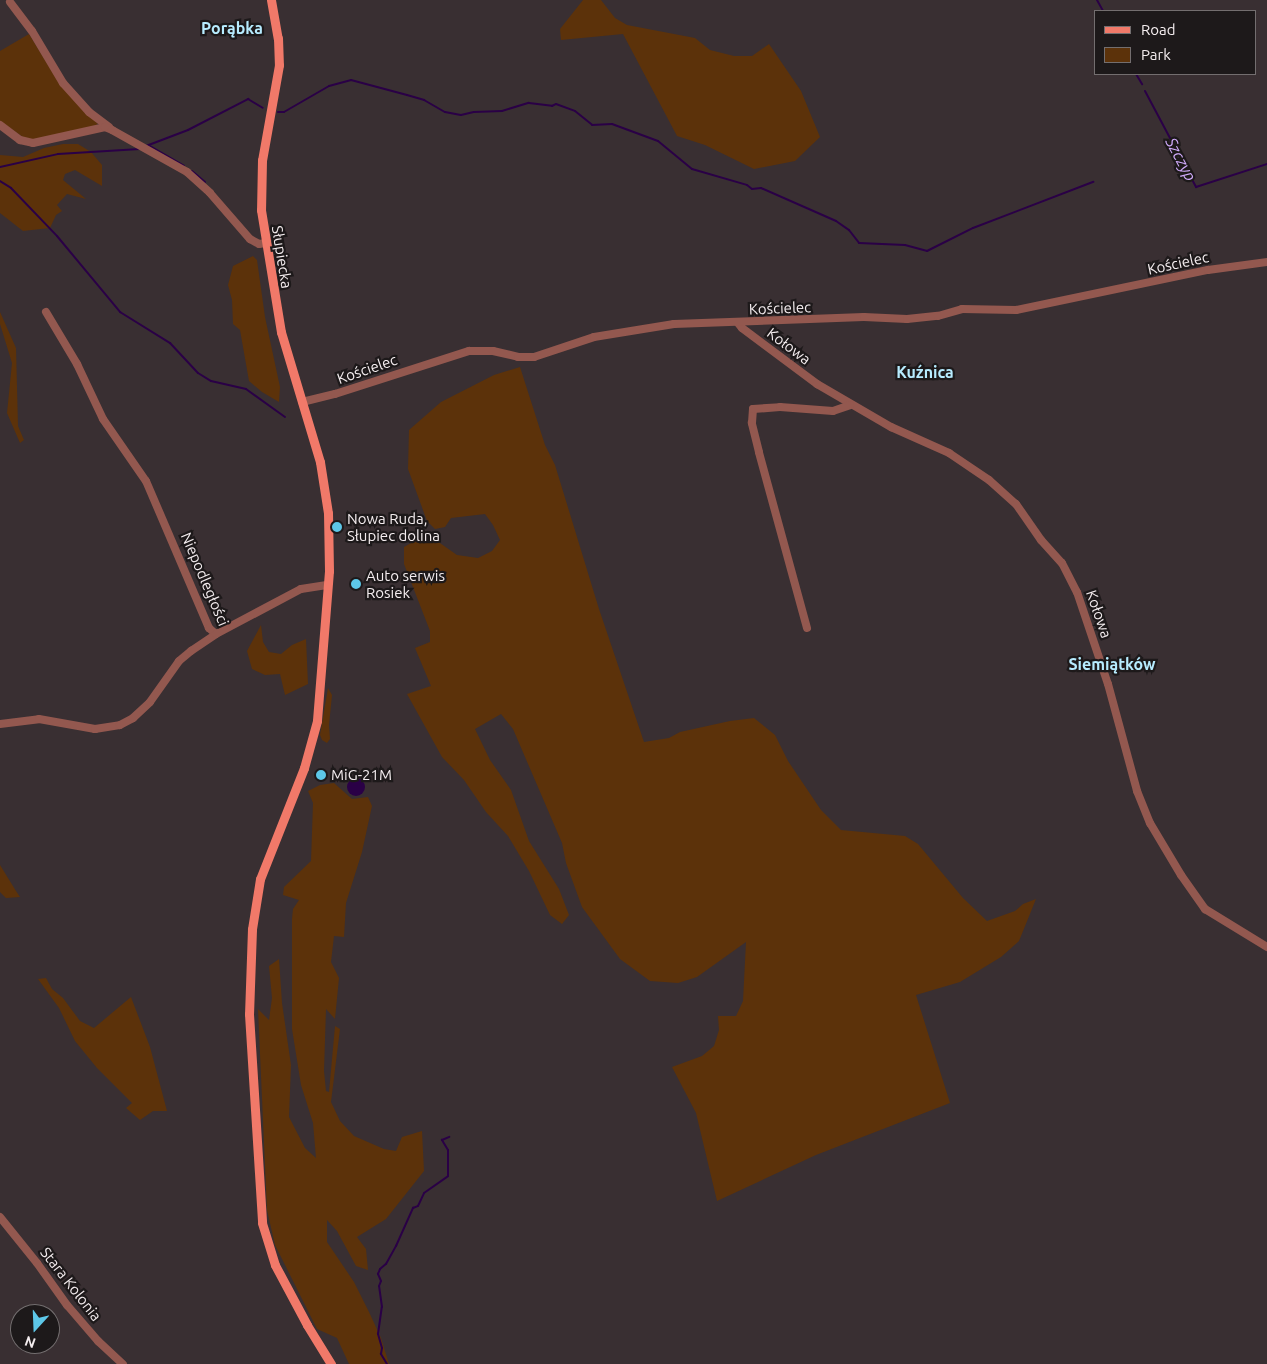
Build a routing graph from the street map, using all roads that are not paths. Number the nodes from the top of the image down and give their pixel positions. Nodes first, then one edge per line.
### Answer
1 (271, 0) edge
2 (10, 2) dead end
3 (0, 125) edge
4 (112, 130) junction
5 (266, 243) junction
6 (1267, 262) edge
7 (46, 312) dead end
8 (738, 323) junction
9 (302, 402) junction
10 (850, 405) junction
11 (327, 585) junction
12 (807, 628) dead end
13 (216, 634) junction
14 (0, 724) edge
15 (1267, 948) edge
16 (0, 1216) edge
17 (123, 1364) edge
18 (331, 1364) edge

1 - 5 main road, Słupiecka
2 - 4 street
3 - 4 street
4 - 5 street
5 - 9 main road, Słupiecka
6 - 8 street, Kościelec
7 - 13 street, Niepodległości
8 - 9 street, Kościelec
8 - 10 street, Kołowa
9 - 11 main road, Słupiecka
10 - 12 street
10 - 15 street, Kołowa
11 - 13 street
11 - 18 main road, Słupiecka
13 - 14 street, Niepodległości
16 - 17 street, Stara Kolonia

